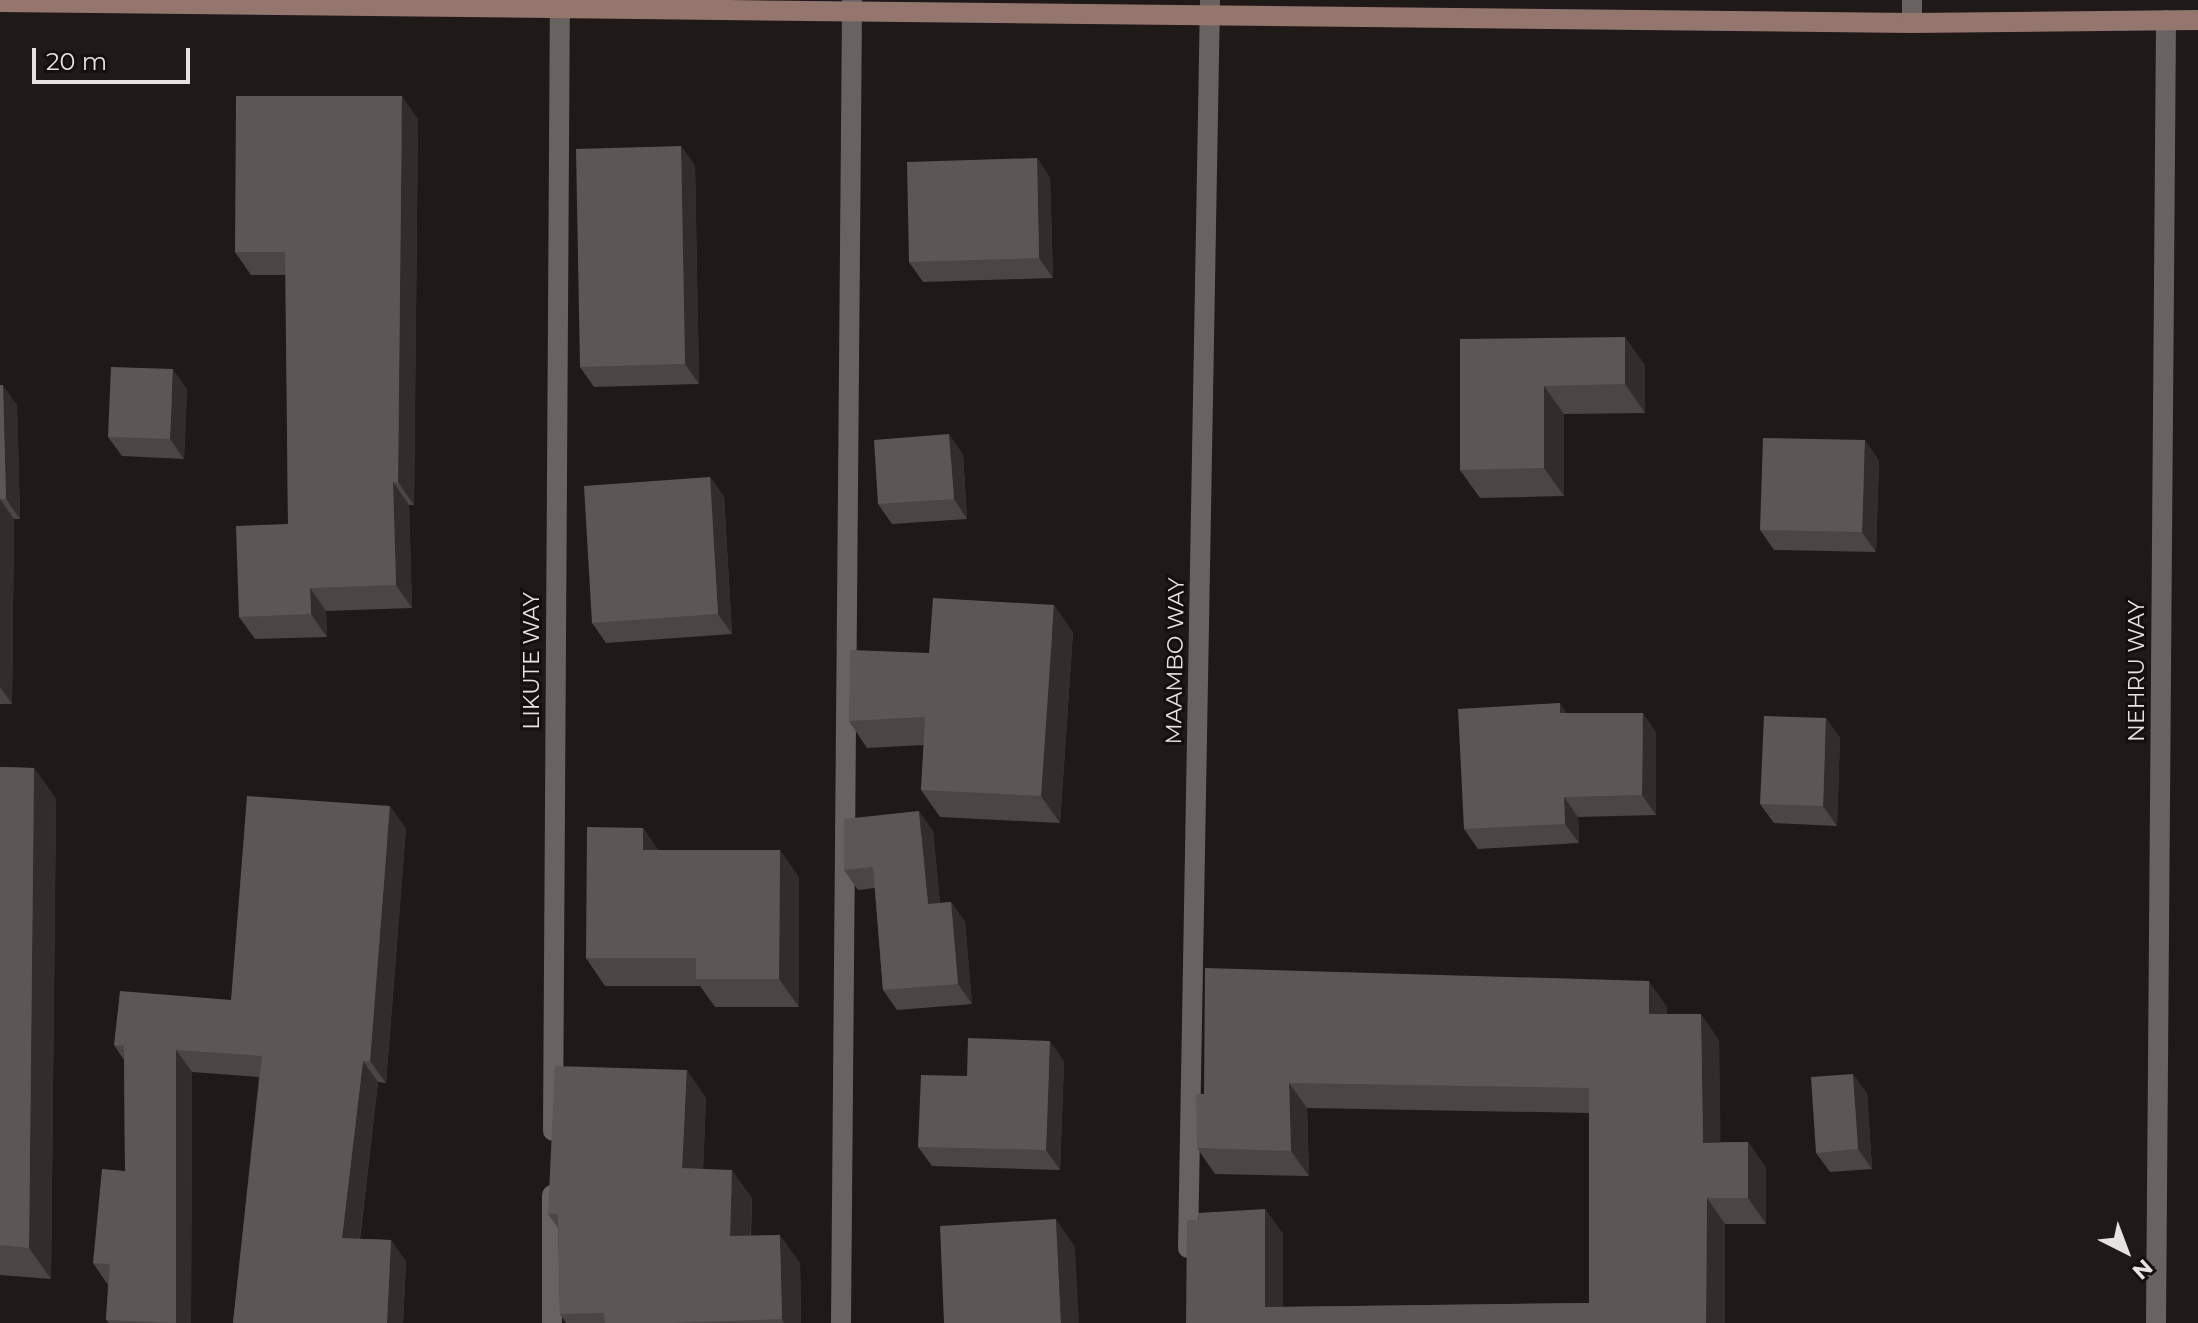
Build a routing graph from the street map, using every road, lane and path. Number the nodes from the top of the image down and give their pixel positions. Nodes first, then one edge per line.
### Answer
1 (1912, 0) edge
2 (0, 2) edge
3 (560, 5) edge
4 (852, 6) edge
5 (1210, 7) edge
6 (2166, 20) junction
7 (2198, 20) edge
8 (1912, 23) junction
9 (553, 1149) edge
10 (552, 1181) edge
11 (1188, 1275) edge
12 (552, 1323) edge
13 (841, 1323) edge
14 (2156, 1323) edge

1 - 8 street
2 - 3 street
3 - 4 street
3 - 9 street, LIKUTE WAY
4 - 5 street
4 - 13 street
5 - 8 street
5 - 11 street, MAAMBO WAY
6 - 7 street
6 - 8 street
6 - 14 street, NEHRU WAY
10 - 12 street

